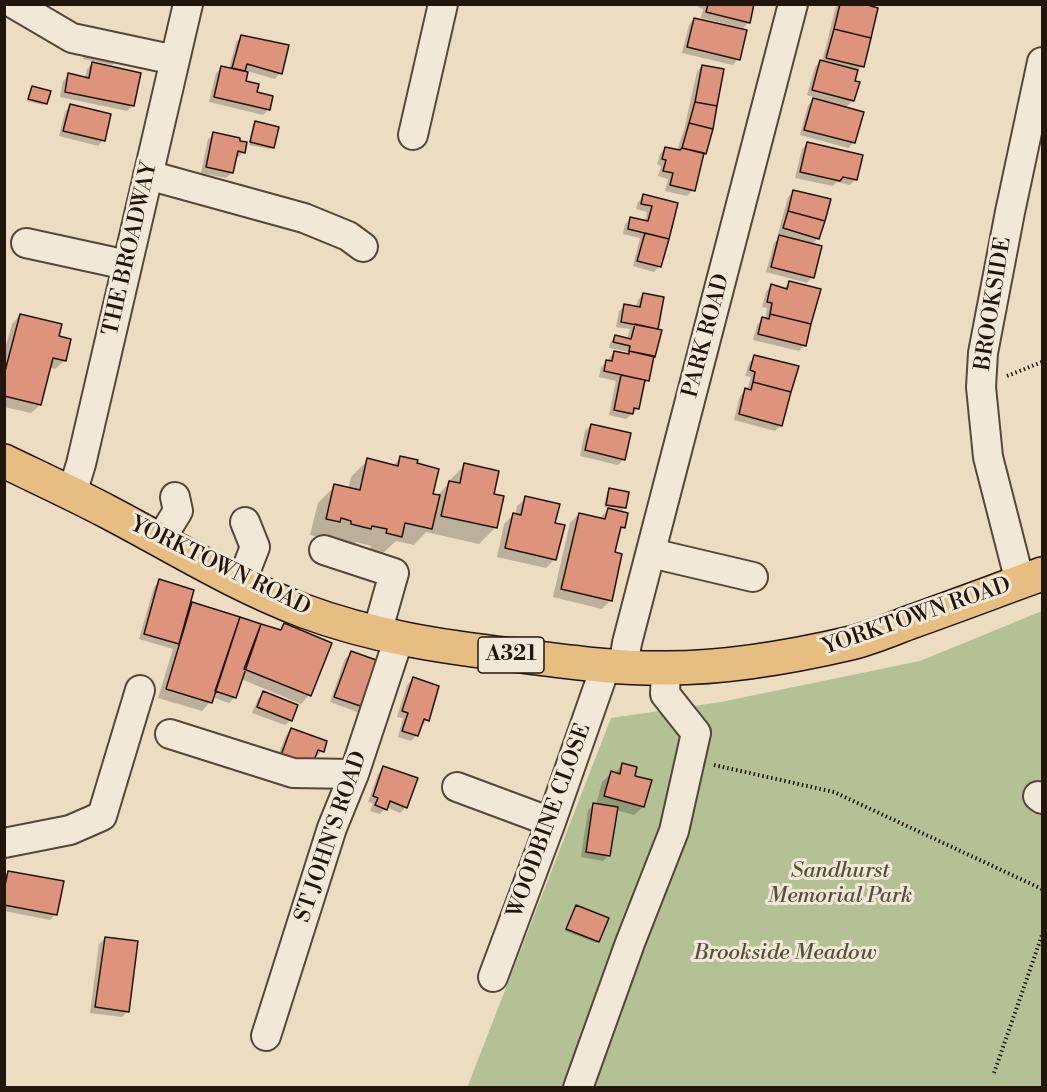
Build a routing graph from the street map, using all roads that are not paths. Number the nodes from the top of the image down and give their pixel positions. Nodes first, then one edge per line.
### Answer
1 (14, 4) edge
2 (188, 4) edge
3 (443, 4) edge
4 (793, 4) edge
5 (175, 60) junction
6 (1042, 62) edge
7 (413, 135) dead end
8 (148, 175) junction
9 (26, 243) dead end
10 (363, 247) dead end
11 (127, 265) junction
12 (4, 461) edge
13 (72, 493) junction
14 (175, 497) dead end
15 (245, 522) dead end
16 (160, 540) junction
17 (324, 550) dead end
18 (651, 552) junction
19 (753, 577) dead end
20 (1031, 578) edge
21 (241, 583) junction
22 (388, 635) junction
23 (615, 666) junction
24 (666, 668) junction
25 (140, 690) dead end
26 (170, 734) dead end
27 (354, 774) junction
28 (457, 787) dead end
29 (551, 822) junction
30 (4, 843) edge
31 (493, 977) dead end
32 (266, 1036) dead end
33 (578, 1088) edge

1 - 5 street
2 - 5 street, THE BROADWAY
3 - 7 street
4 - 18 street, PARK ROAD
5 - 8 street, THE BROADWAY
6 - 20 street, BROOKSIDE
8 - 10 street
8 - 11 street, THE BROADWAY
9 - 11 street
11 - 13 street, THE BROADWAY
12 - 13 main road, YORKTOWN ROAD / A321
13 - 16 main road, YORKTOWN ROAD / A321
14 - 16 street
15 - 21 street
16 - 21 main road, YORKTOWN ROAD / A321
17 - 22 street, ST JOHN'S ROAD
18 - 19 street
18 - 23 street, PARK ROAD
20 - 24 main road, YORKTOWN ROAD / A321
21 - 22 main road, YORKTOWN ROAD / A321
22 - 23 main road, YORKTOWN ROAD / A321
22 - 27 street, ST JOHN'S ROAD
23 - 24 main road, YORKTOWN ROAD / A321
23 - 29 street, WOODBINE CLOSE
24 - 33 street
25 - 30 street
26 - 27 street
27 - 32 street, ST JOHN'S ROAD
28 - 29 street
29 - 31 street, WOODBINE CLOSE

